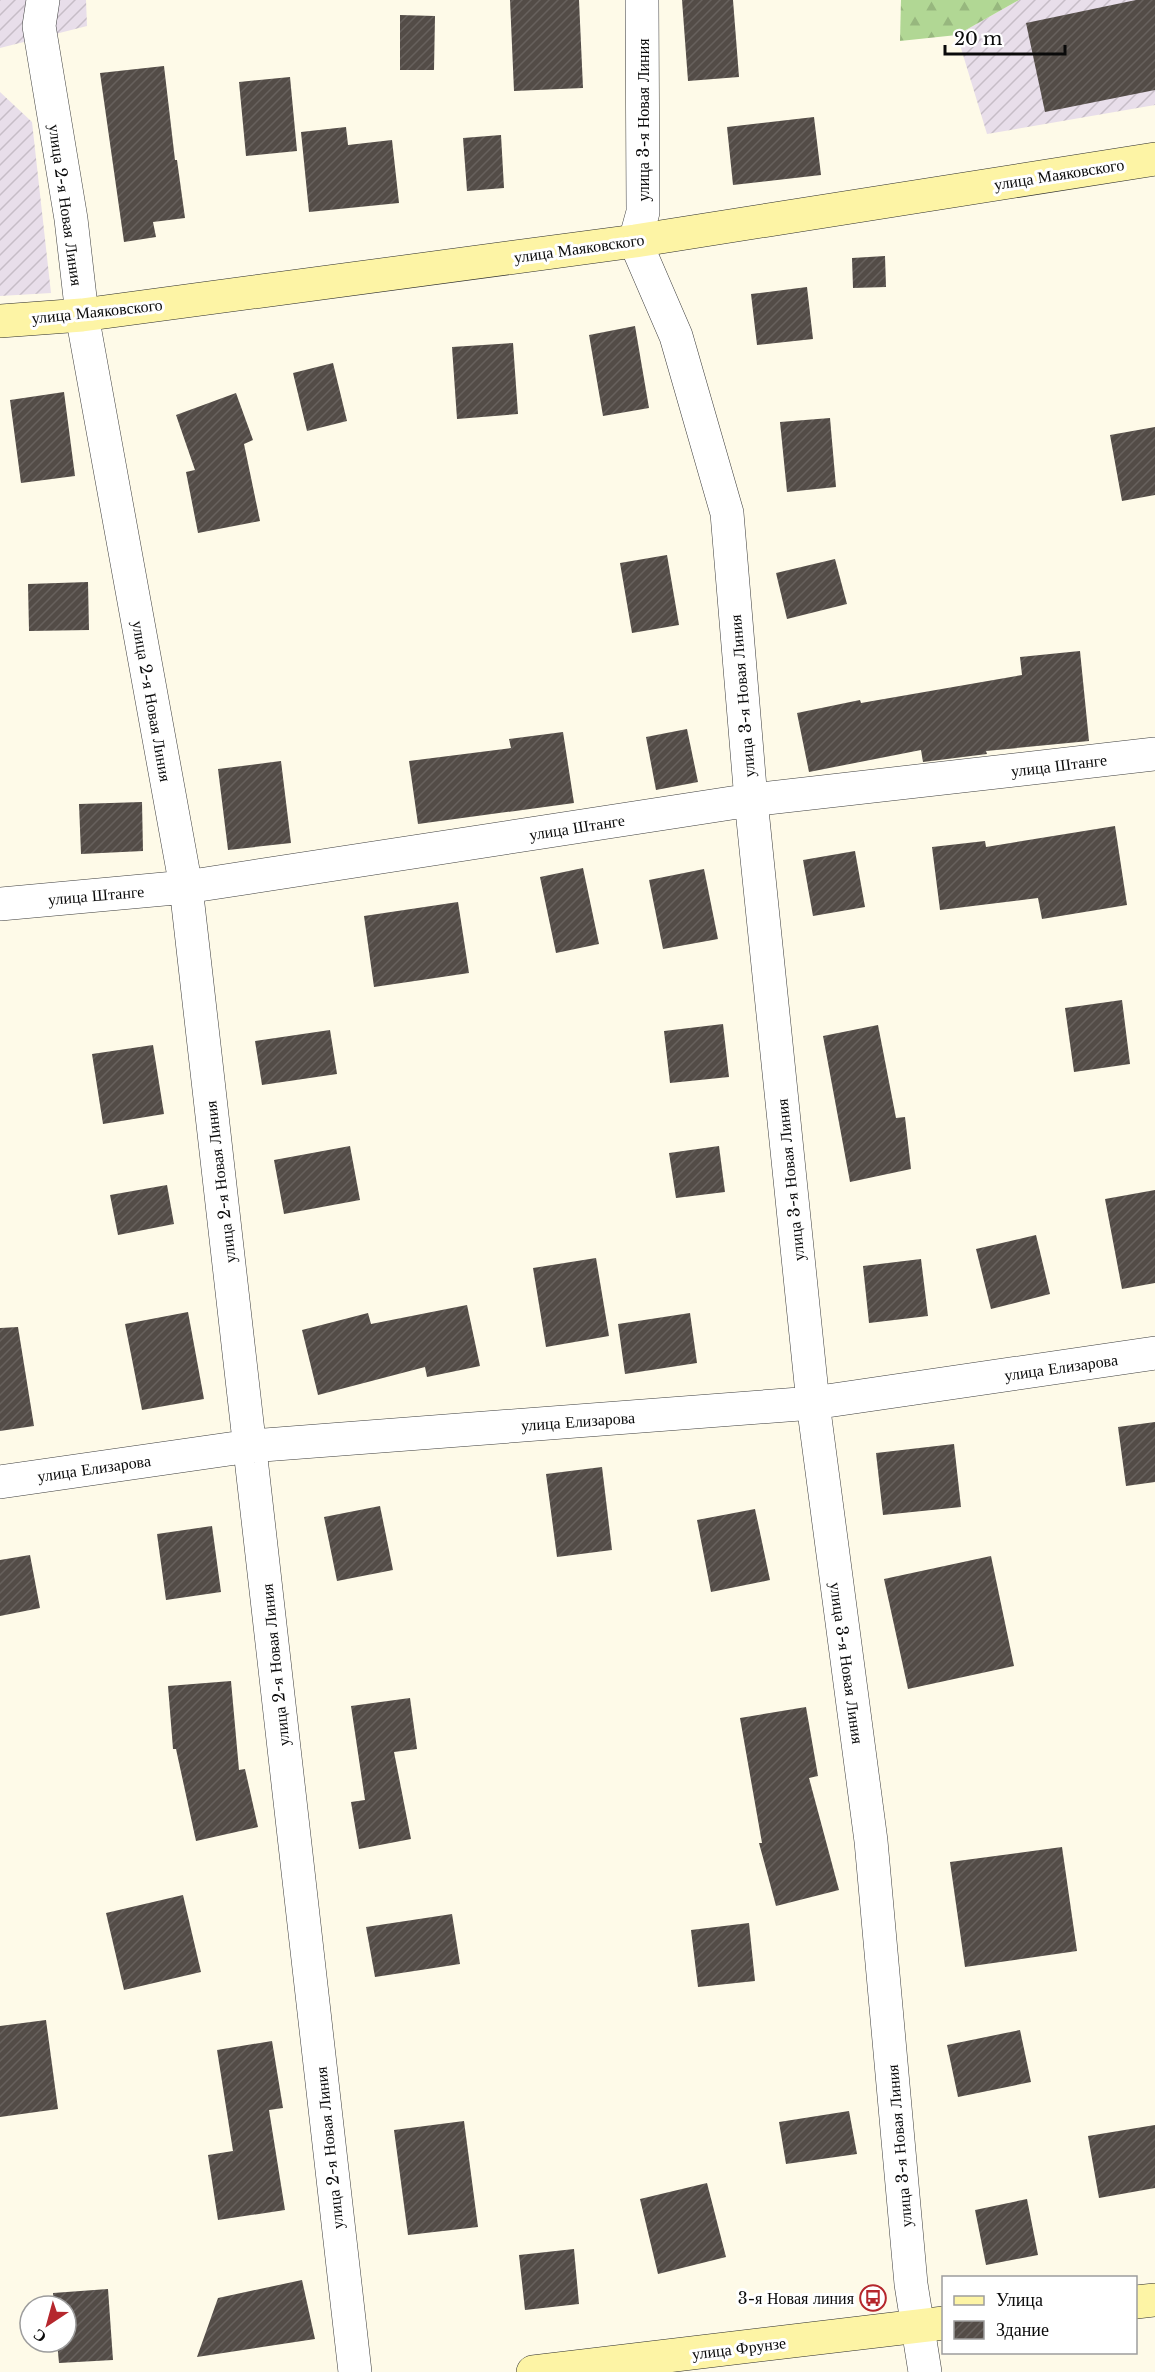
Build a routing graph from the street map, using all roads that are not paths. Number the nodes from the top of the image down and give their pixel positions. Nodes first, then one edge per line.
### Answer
1 (44, 0) edge
2 (642, 0) edge
3 (1155, 159) edge
4 (635, 241) junction
5 (81, 315) junction
6 (0, 321) edge
7 (1155, 754) edge
8 (751, 800) junction
9 (186, 887) junction
10 (0, 904) edge
11 (1155, 1353) edge
12 (813, 1403) junction
13 (250, 1446) junction
14 (0, 1482) edge
15 (1155, 2300) edge
16 (1137, 2302) edge
17 (931, 2324) edge
18 (355, 2372) edge
19 (533, 2372) edge
20 (925, 2372) edge

1 - 5 street, улица 2-я Новая Линия
2 - 4 street, улица 3-я Новая Линия
3 - 4 street, улица Маяковского
4 - 5 street, улица Маяковского
4 - 8 street, улица 3-я Новая Линия
5 - 6 street, улица Маяковского
5 - 9 street, улица 2-я Новая Линия
7 - 8 street, улица Штанге
8 - 9 street, улица Штанге
8 - 12 street, улица 3-я Новая Линия
9 - 10 street, улица Штанге
9 - 13 street, улица 2-я Новая Линия
11 - 12 street, улица Елизарова
12 - 13 street, улица Елизарова
12 - 17 street, улица 3-я Новая Линия
13 - 14 street, улица Елизарова
13 - 18 street, улица 2-я Новая Линия
15 - 16 street
17 - 19 street, улица Фрунзе
17 - 20 street, улица 3-я Новая Линия

